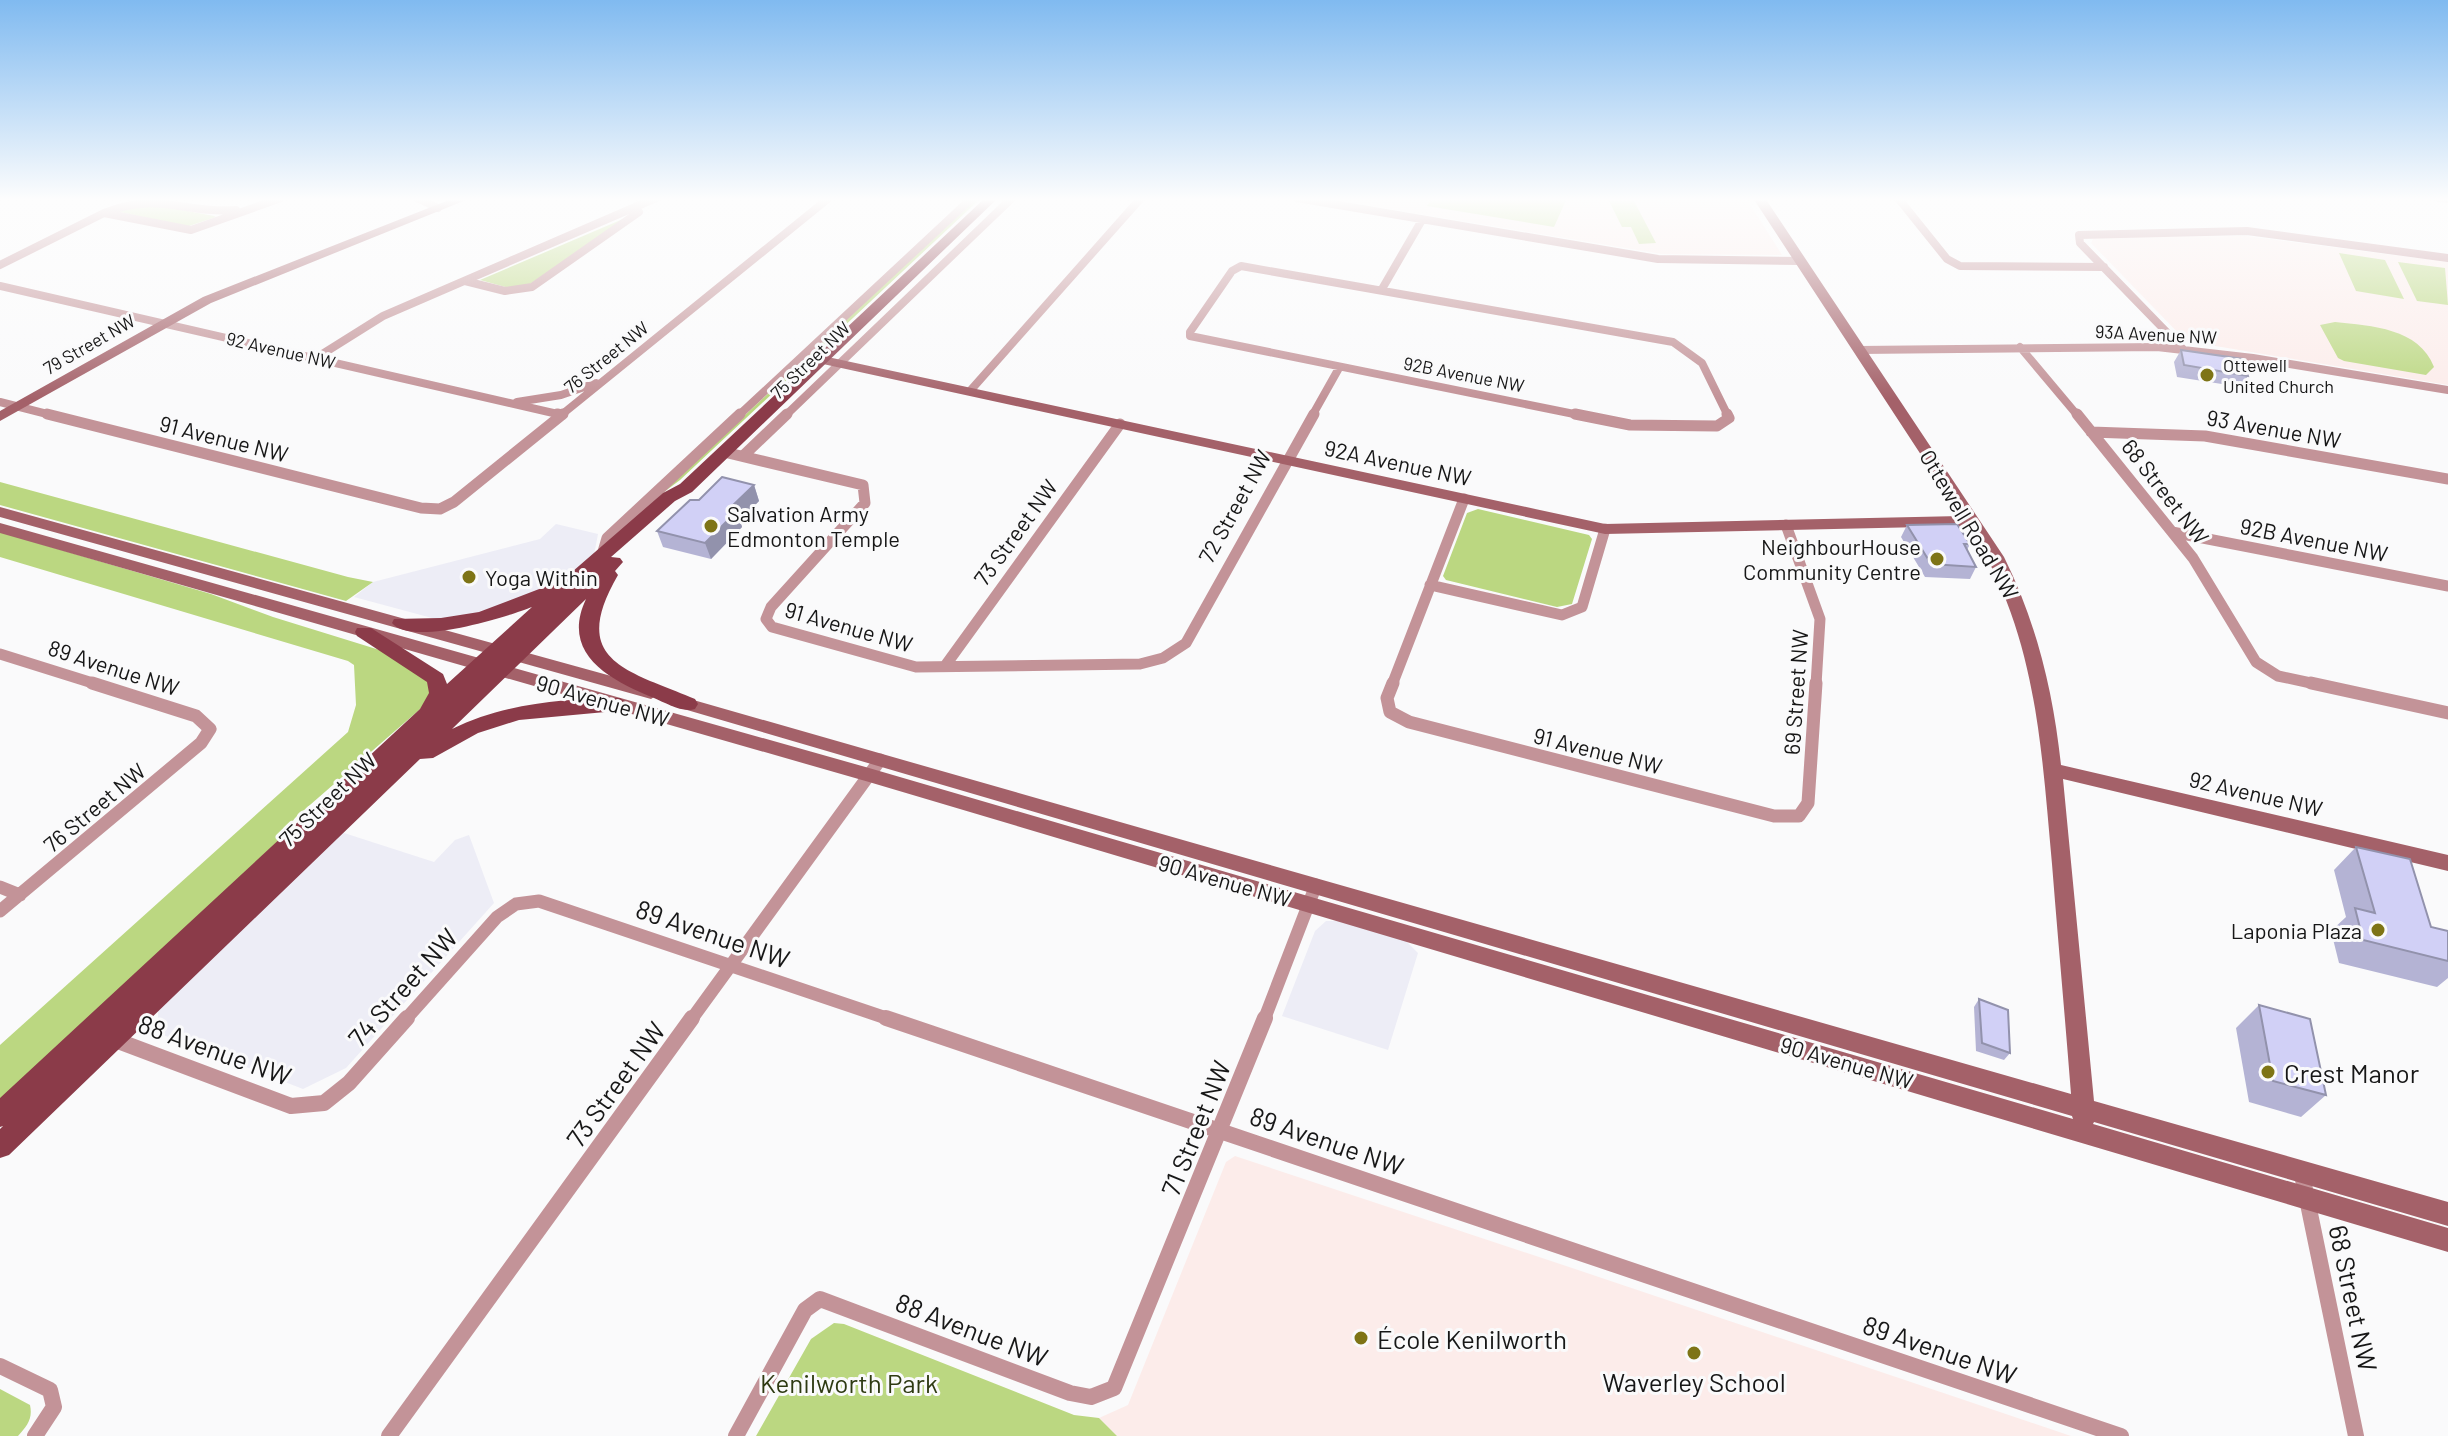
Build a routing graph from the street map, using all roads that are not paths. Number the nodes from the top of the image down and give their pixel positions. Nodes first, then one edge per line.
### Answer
1 (295, 265) edge
2 (502, 265) edge
3 (563, 265) edge
4 (746, 265) edge
5 (900, 265) edge
6 (922, 265) edge
7 (943, 265) edge
8 (1082, 265) edge
9 (1396, 265) edge
10 (1804, 265) edge
11 (1958, 265) edge
12 (2104, 267) joint
13 (465, 281) junction
14 (0, 286) edge
15 (1382, 289) junction
16 (162, 323) junction
17 (2020, 347) junction
18 (2183, 349) junction
19 (1859, 350) junction
20 (316, 358) junction
21 (823, 360) junction
22 (842, 364) junction
23 (1339, 368) junction
24 (606, 379) junction
25 (2448, 390) edge
26 (970, 391) junction
27 (0, 402) edge
28 (512, 403) junction
29 (18, 406) junction
30 (562, 415) junction
31 (0, 417) edge
32 (1120, 424) junction
33 (2091, 432) junction
34 (724, 452) junction
35 (743, 456) junction
36 (1287, 460) junction
37 (2448, 479) edge
38 (1464, 499) junction
39 (440, 509) joint
40 (0, 512) edge
41 (1972, 521) junction
42 (1786, 525) junction
43 (0, 528) edge
44 (1605, 529) junction
45 (2172, 532) junction
46 (610, 556) junction
47 (577, 577) junction
48 (1430, 585) junction
49 (2448, 586) edge
50 (401, 623) junction
51 (364, 632) junction
52 (507, 652) junction
53 (0, 654) edge
54 (1163, 658) joint
55 (945, 666) junction
56 (490, 667) junction
57 (688, 704) junction
58 (620, 705) junction
59 (2448, 713) edge
60 (424, 718) junction
61 (210, 729) joint
62 (875, 768) junction
63 (2053, 770) junction
64 (371, 793) junction
65 (1799, 816) joint
66 (2448, 863) edge
67 (0, 887) edge
68 (20, 895) junction
69 (1312, 895) junction
70 (516, 904) joint
71 (0, 911) edge
72 (731, 965) junction
73 (101, 1034) junction
74 (324, 1103) joint
75 (2083, 1108) junction
76 (0, 1115) edge
77 (1222, 1130) junction
78 (2085, 1132) junction
79 (0, 1146) edge
80 (2301, 1170) junction
81 (2307, 1200) junction
82 (2448, 1214) edge
83 (2448, 1240) edge
84 (0, 1366) edge
85 (1114, 1388) joint
86 (35, 1436) edge
87 (389, 1436) edge
88 (736, 1436) edge
89 (2121, 1436) edge
90 (2356, 1436) edge

1 - 16 main road, 79 Street NW
2 - 13 street
3 - 13 street
4 - 24 street, 76 Street NW
5 - 46 street, 75 Street NW
6 - 21 main road, 75 Street NW
7 - 22 street, 75 Street NW
8 - 26 street
9 - 15 street
10 - 19 main road, Ottewell Road NW
11 - 12 street
12 - 18 street
13 - 20 street
14 - 16 street, 92 Avenue NW
15 - 23 street, 92B Avenue NW
15 - 23 street, 92B Avenue NW
16 - 20 street, 92 Avenue NW
16 - 29 main road, 79 Street NW
17 - 18 street, 93A Avenue NW
17 - 19 street, 93A Avenue NW
17 - 33 street, 68 Street NW
18 - 25 street, 93A Avenue NW
19 - 41 main road, Ottewell Road NW
20 - 28 street, 92 Avenue NW
21 - 22 main road, 92A Avenue NW
21 - 34 main road, 75 Street NW
22 - 26 main road, 92A Avenue NW
22 - 35 street, 75 Street NW
23 - 36 street, 72 Street NW
24 - 28 street
24 - 30 street, 76 Street NW
26 - 32 main road, 92A Avenue NW
27 - 29 street, 91 Avenue NW
28 - 30 street, 92 Avenue NW
29 - 31 main road, 79 Street NW
29 - 39 street, 91 Avenue NW
30 - 39 street, 76 Street NW
32 - 36 main road, 92A Avenue NW
32 - 55 street, 73 Street NW
33 - 37 street, 93 Avenue NW
33 - 45 street, 68 Street NW
34 - 35 street
34 - 46 main road, 75 Street NW
35 - 55 street, 91 Avenue NW
36 - 38 main road, 92A Avenue NW
36 - 54 street, 72 Street NW
38 - 44 main road, 92A Avenue NW
38 - 48 street
40 - 50 main road, 90 Avenue NW
41 - 42 main road, 92A Avenue NW
41 - 63 main road, Ottewell Road NW
42 - 44 main road, 92A Avenue NW
42 - 65 street, 69 Street NW
43 - 51 main road, 90 Avenue NW
44 - 48 street
45 - 49 street, 92B Avenue NW
45 - 59 street, 68 Street NW
46 - 47 main road, 75 Street NW
46 - 52 main road, 75 Street NW
46 - 57 main road
47 - 50 main road
47 - 52 main road, 75 Street NW
48 - 65 street, 91 Avenue NW
50 - 52 main road, 90 Avenue NW
51 - 56 main road, 90 Avenue NW
51 - 60 main road
52 - 56 main road, 75 Street NW
52 - 57 main road, 90 Avenue NW
53 - 61 street, 89 Avenue NW
54 - 55 street, 91 Avenue NW
56 - 58 main road, 90 Avenue NW
56 - 60 main road, 75 Street NW
56 - 64 main road, 75 Street NW
57 - 62 main road, 90 Avenue NW
58 - 62 main road, 90 Avenue NW
58 - 64 main road
60 - 73 main road, 75 Street NW
61 - 68 street, 76 Street NW
62 - 69 main road, 90 Avenue NW
62 - 72 street, 73 Street NW
63 - 66 main road, 92 Avenue NW
63 - 75 main road, Ottewell Road NW
64 - 73 main road, 75 Street NW
67 - 68 street
68 - 71 street, 76 Street NW
69 - 75 main road, 90 Avenue NW
69 - 77 street, 71 Street NW
69 - 78 main road, 90 Avenue NW
70 - 72 street, 89 Avenue NW
70 - 74 street, 74 Street NW
72 - 77 street, 89 Avenue NW
72 - 87 street, 73 Street NW
73 - 74 street, 88 Avenue NW
73 - 76 main road, 75 Street NW
73 - 79 main road, 75 Street NW
75 - 78 main road, Ottewell Road NW
75 - 80 main road, 90 Avenue NW
77 - 85 street, 71 Street NW
77 - 89 street, 89 Avenue NW
78 - 81 main road, 90 Avenue NW
80 - 81 street, 68 Street NW
80 - 82 main road, 90 Avenue NW
81 - 83 main road, 90 Avenue NW
81 - 90 street, 68 Street NW
84 - 86 street
85 - 88 street, 88 Avenue NW

